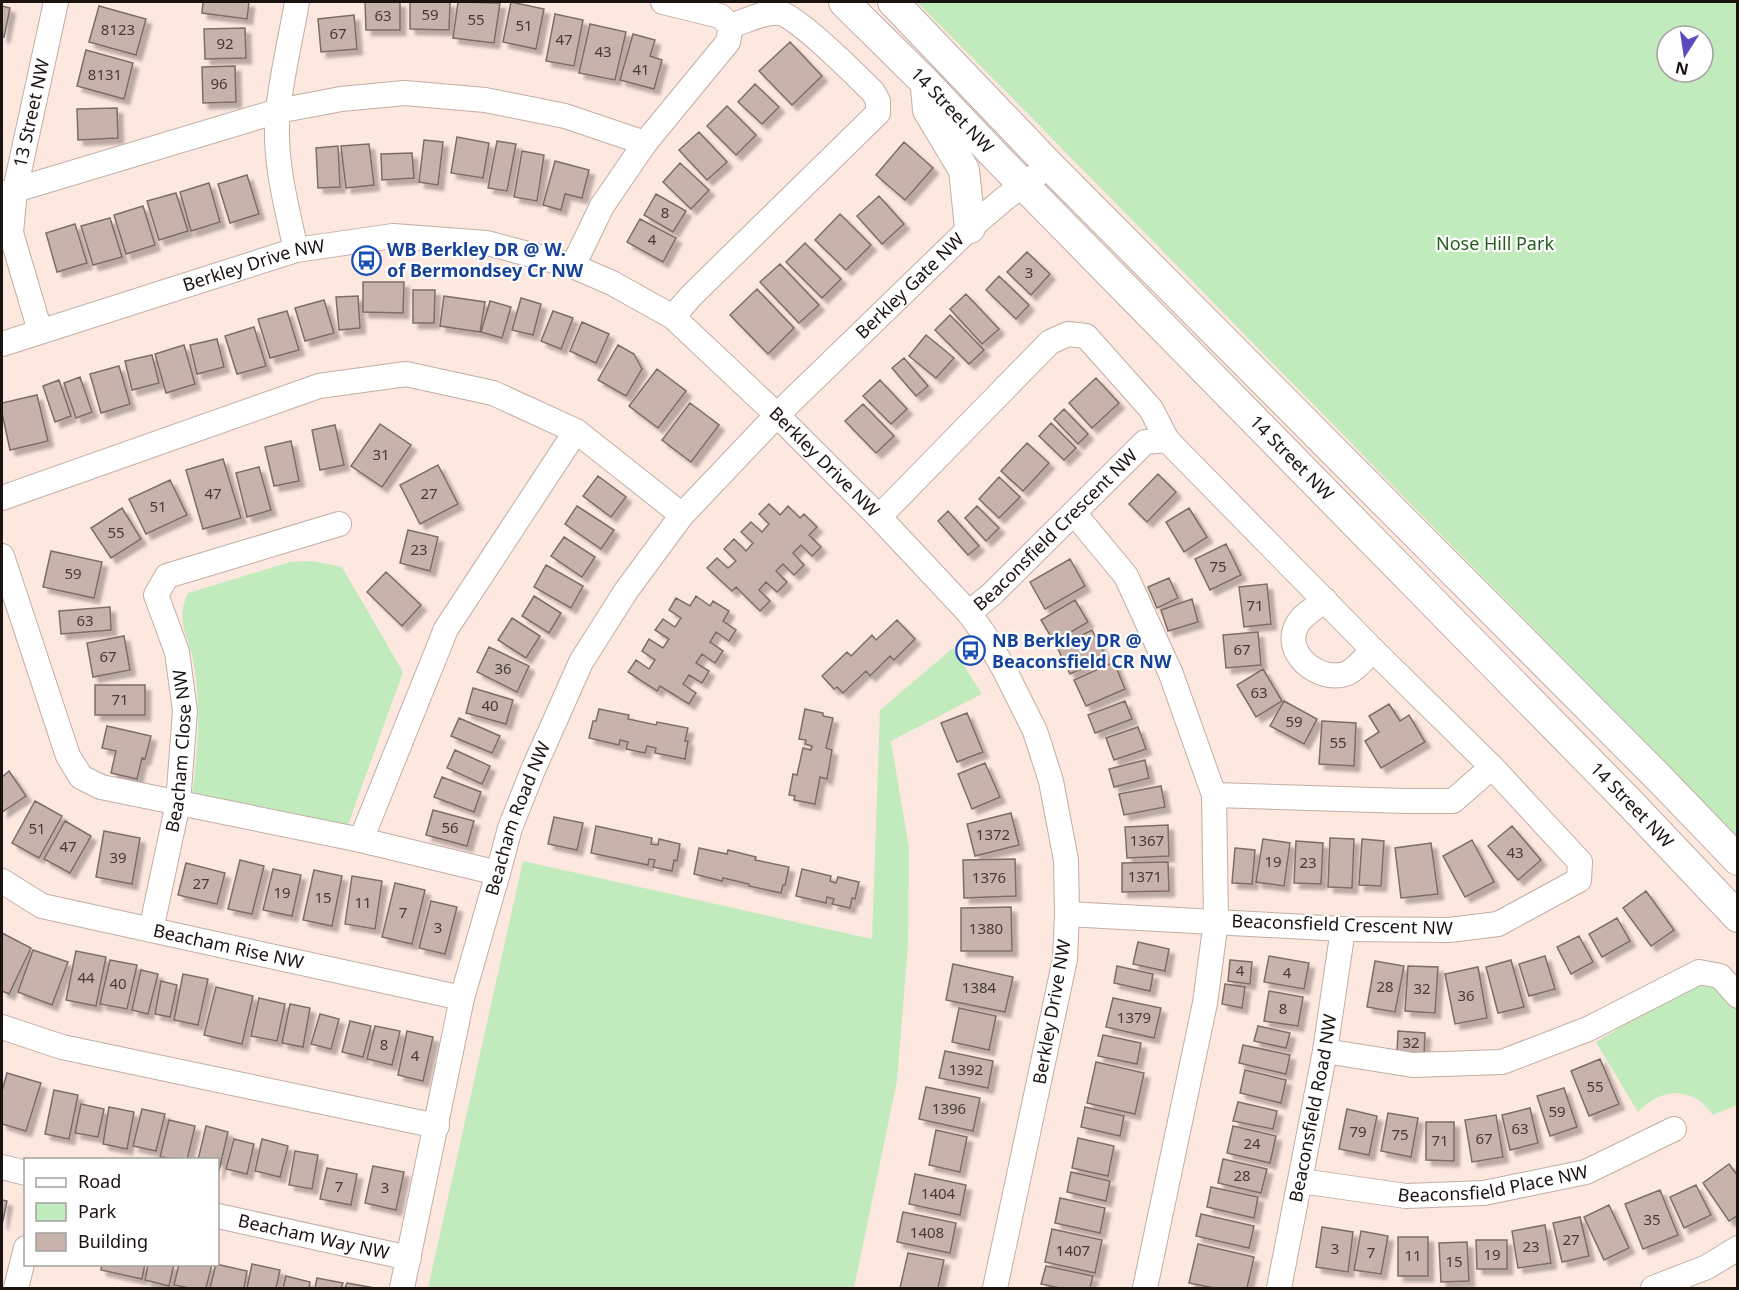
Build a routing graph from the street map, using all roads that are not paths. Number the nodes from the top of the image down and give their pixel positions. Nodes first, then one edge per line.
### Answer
1 (56, 2) edge
2 (297, 2) edge
3 (663, 2) edge
4 (844, 2) edge
5 (893, 2) edge
6 (731, 26) junction
7 (925, 82) junction
8 (278, 111) junction
9 (645, 143) junction
10 (1050, 166) junction
11 (1023, 184) junction
12 (8, 192) edge
13 (970, 228) junction
14 (296, 250) junction
15 (573, 266) junction
16 (673, 317) junction
17 (40, 332) junction
18 (2, 344) edge
19 (777, 415) junction
20 (576, 431) junction
21 (1167, 440) junction
22 (2, 498) edge
23 (1074, 513) junction
24 (682, 515) junction
25 (879, 518) junction
26 (339, 524) dead end
27 (2, 556) edge
28 (1325, 600) junction
29 (969, 613) junction
30 (1373, 650) junction
31 (1492, 767) junction
32 (1215, 795) junction
33 (178, 803) junction
34 (361, 840) junction
35 (1737, 860) edge
36 (498, 873) junction
37 (2, 881) edge
38 (1067, 914) junction
39 (1737, 917) edge
40 (1216, 921) junction
41 (1343, 929) junction
42 (151, 930) junction
43 (1737, 996) edge
44 (462, 998) junction
45 (2, 1027) edge
46 (1325, 1051) junction
47 (437, 1125) junction
48 (1674, 1129) dead end
49 (2, 1167) edge
50 (24, 1172) edge
51 (1301, 1181) junction
52 (219, 1216) edge
53 (1737, 1248) edge
54 (24, 1256) edge
55 (409, 1258) junction
56 (16, 1288) edge
57 (402, 1288) edge
58 (995, 1288) edge
59 (1145, 1288) edge
60 (1279, 1288) edge
61 (1653, 1288) edge

1 - 12 street, 13 Street NW
2 - 8 street
3 - 6 street
4 - 7 main road, 14 Street NW
5 - 10 main road, 14 Street NW
6 - 9 street
6 - 16 street
7 - 11 main road, 14 Street NW
7 - 13 main road
8 - 9 street
8 - 12 street
8 - 14 street
9 - 15 street
10 - 11 street, Berkley Gate NW
10 - 35 main road, 14 Street NW
11 - 13 street, Berkley Gate NW
11 - 39 main road, 14 Street NW
12 - 17 street, 13 Street NW
13 - 19 street, Berkley Gate NW
14 - 15 street, Berkley Drive NW
14 - 17 street, Berkley Drive NW
15 - 16 street, Berkley Drive NW
16 - 19 street, Berkley Drive NW
17 - 18 street, Berkley Drive NW
19 - 24 street, Beacham Road NW
19 - 25 street, Berkley Drive NW
20 - 22 street
20 - 24 street
20 - 34 street
21 - 23 street, Beaconsfield Crescent NW
21 - 25 street
21 - 28 street, Beaconsfield Crescent NW
23 - 29 street, Beaconsfield Crescent NW
23 - 32 street
24 - 36 street, Beacham Road NW
25 - 29 street, Berkley Drive NW
26 - 33 street, Beacham Close NW
27 - 33 street
28 - 30 street, Beaconsfield Crescent NW
28 - 30 street
29 - 38 street, Berkley Drive NW
30 - 31 street, Beaconsfield Crescent NW
31 - 32 street
31 - 41 street, Beaconsfield Crescent NW
32 - 40 street
33 - 34 street
33 - 42 street, Beacham Close NW
34 - 36 street
36 - 44 street, Beacham Road NW
37 - 42 street, Beacham Rise NW
38 - 40 street, Beaconsfield Crescent NW
38 - 58 street, Berkley Drive NW
40 - 41 street, Beaconsfield Crescent NW
40 - 59 street
41 - 46 street, Beaconsfield Road NW
42 - 44 street, Beacham Rise NW
43 - 46 street
44 - 47 street, Beacham Road NW
45 - 47 street
46 - 51 street, Beaconsfield Road NW
47 - 55 street, Beacham Road NW
48 - 51 street, Beaconsfield Place NW
49 - 50 street
51 - 60 street, Beaconsfield Road NW
52 - 55 street, Beacham Way NW
53 - 61 street
54 - 56 street
55 - 57 street, Beacham Road NW

